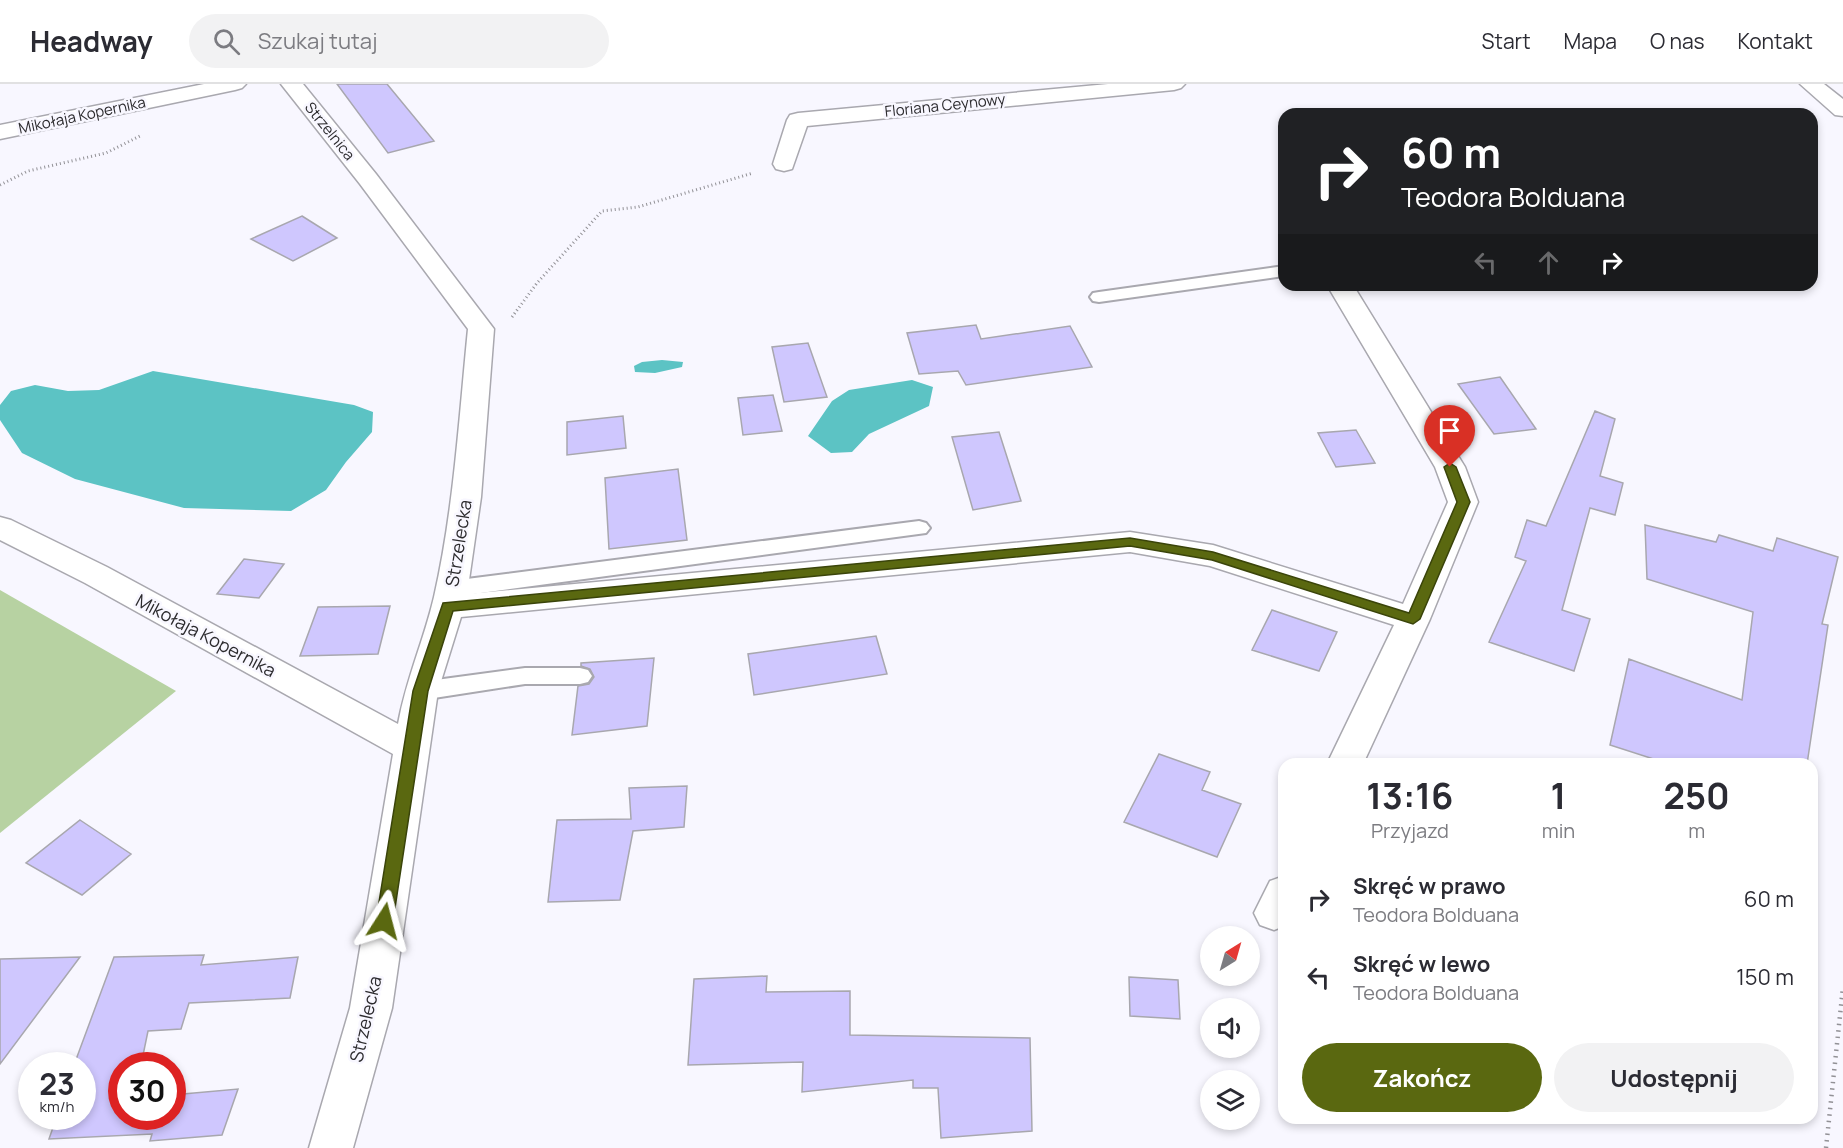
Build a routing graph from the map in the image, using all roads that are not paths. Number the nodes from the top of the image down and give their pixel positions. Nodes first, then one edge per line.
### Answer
1 (236, 84) edge
2 (292, 84) edge
3 (1174, 84) edge
4 (1811, 84) edge
5 (1843, 110) edge
6 (0, 132) edge
7 (784, 164) road end
8 (368, 179) joint
9 (1278, 272) edge
10 (1344, 291) edge
11 (1099, 297) dead end
12 (0, 528) edge
13 (919, 528) dead end
14 (449, 598) junction
15 (1413, 619) junction
16 (580, 676) dead end
17 (420, 691) junction
18 (410, 747) junction
19 (1348, 758) edge
20 (331, 1148) edge

1 - 6 street, Mikołaja Kopernika
2 - 8 street, Strzelnica
3 - 7 street, Floriana Ceynowy
4 - 5 street
8 - 14 street, Strzelecka
9 - 11 lane
10 - 15 street
12 - 18 street, Mikołaja Kopernika
13 - 14 lane
14 - 15 street
14 - 17 street, Strzelecka
15 - 19 street
16 - 17 lane
17 - 18 street, Strzelecka
18 - 20 street, Strzelecka

